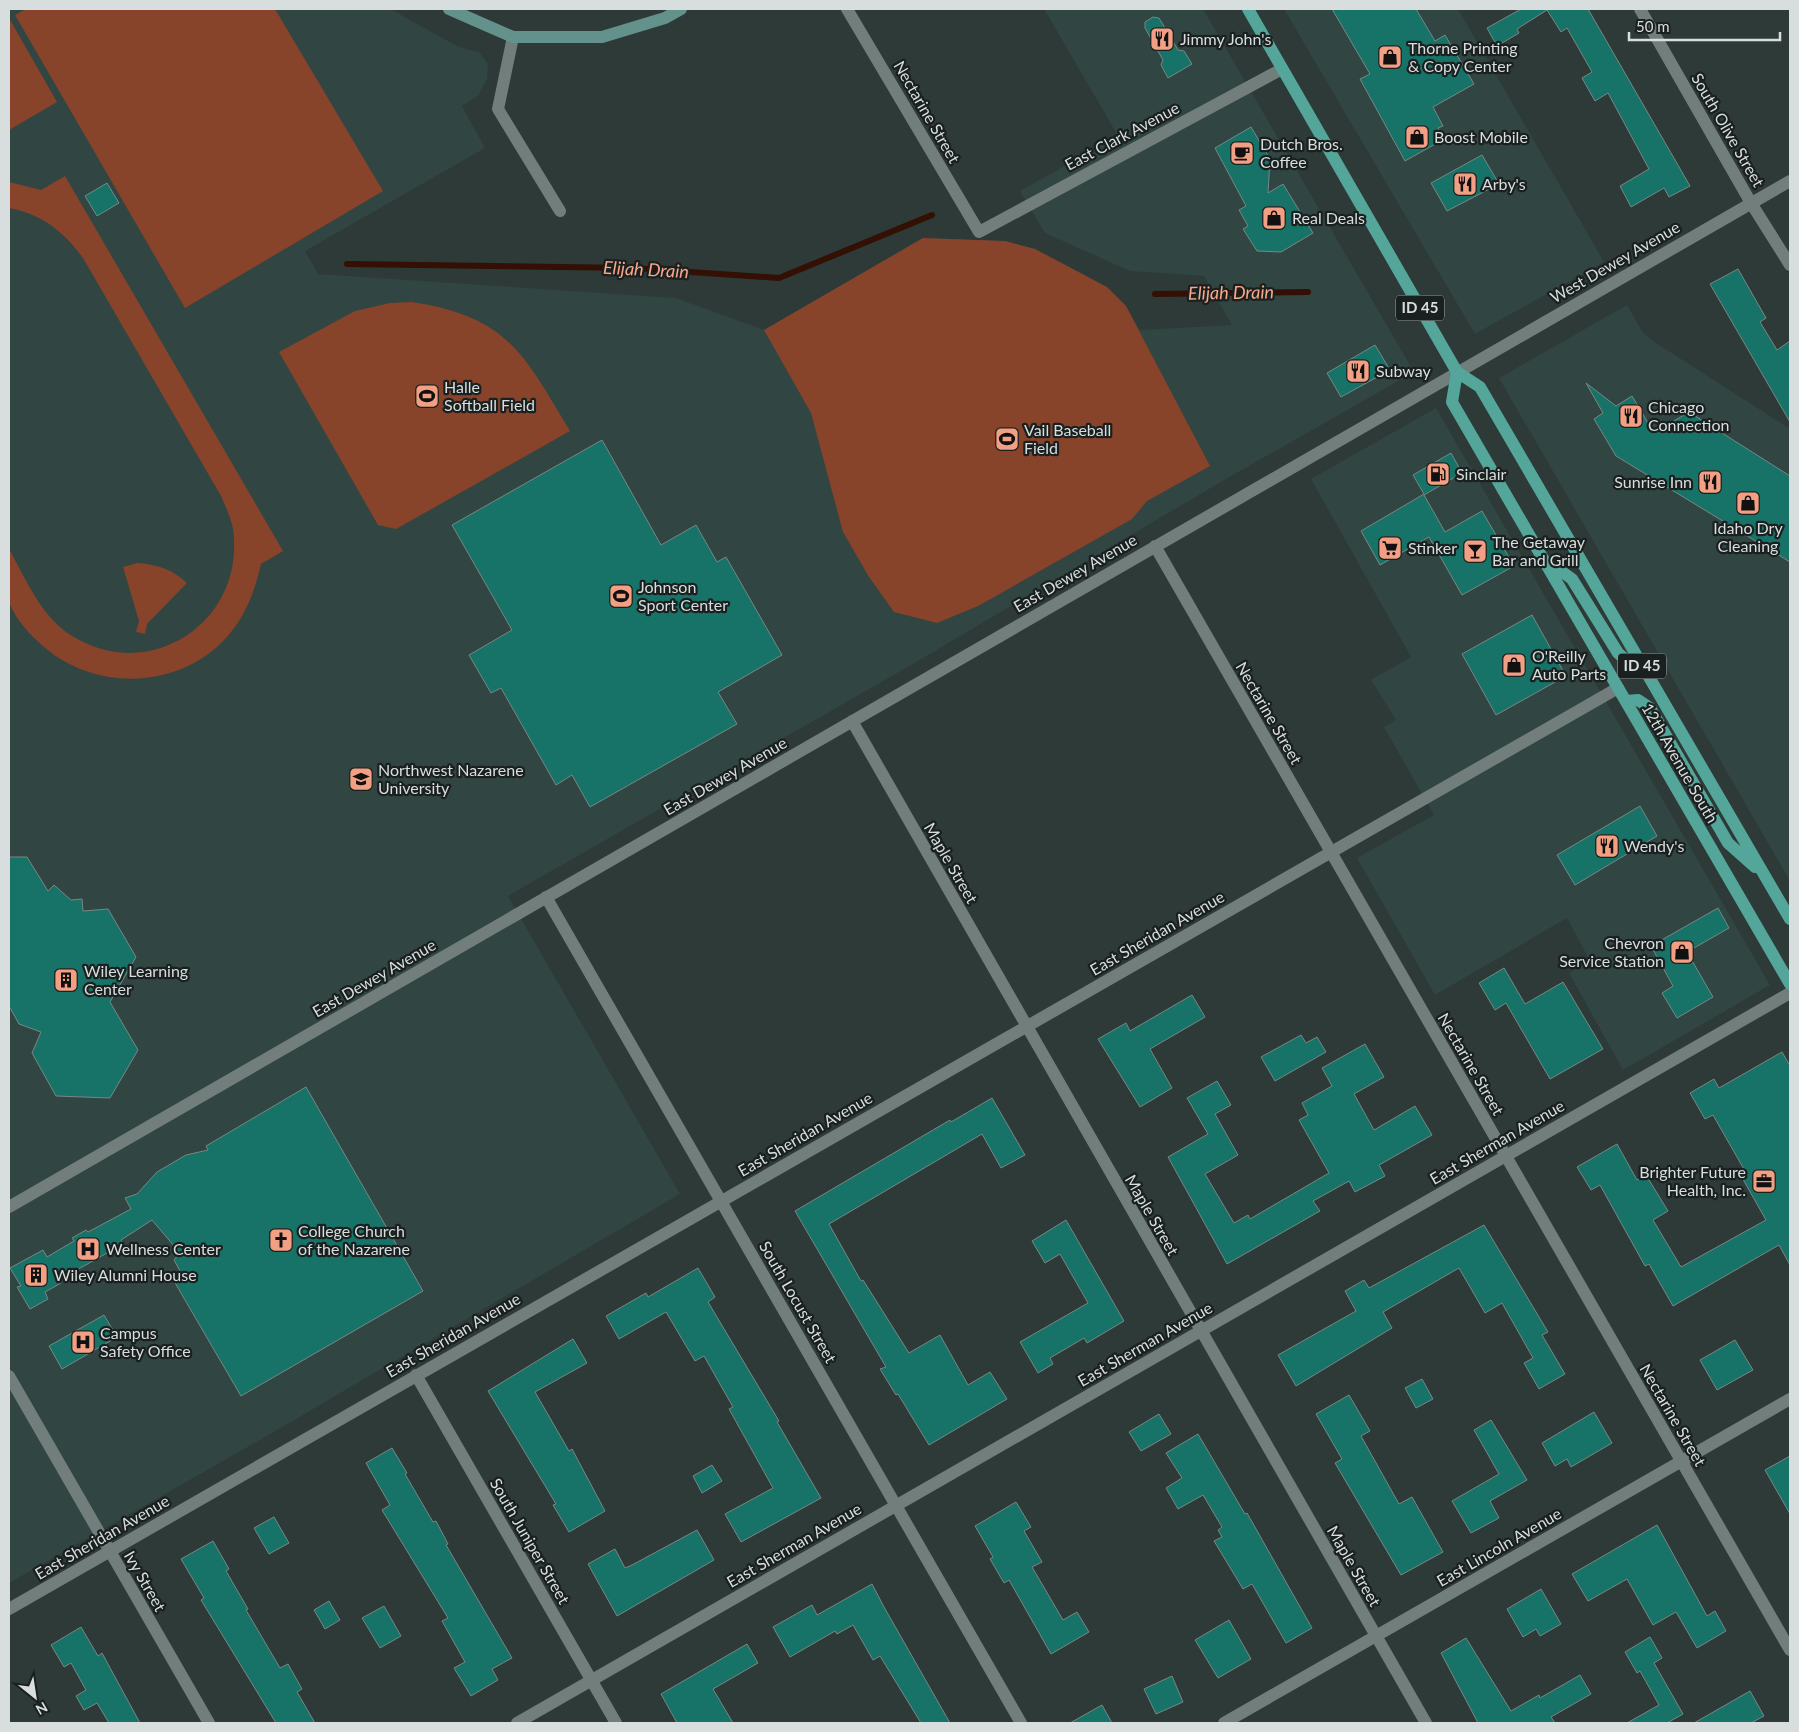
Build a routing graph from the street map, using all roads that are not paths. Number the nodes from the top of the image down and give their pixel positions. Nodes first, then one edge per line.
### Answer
1 (448, 9) edge
2 (681, 9) edge
3 (847, 9) edge
4 (1248, 9) edge
5 (1640, 9) edge
6 (513, 38) junction
7 (1282, 69) junction
8 (1790, 181) edge
9 (1751, 203) junction
10 (560, 211) dead end
11 (978, 232) joint
12 (1790, 265) edge
13 (1457, 372) junction
14 (1155, 546) junction
15 (1551, 571) junction
16 (1643, 668) junction
17 (1618, 688) junction
18 (1626, 701) junction
19 (852, 721) junction
20 (1331, 852) junction
21 (1764, 875) junction
22 (546, 897) junction
23 (1790, 919) edge
24 (1790, 984) edge
25 (1790, 993) edge
26 (1026, 1026) junction
27 (1505, 1156) junction
28 (721, 1201) junction
29 (9, 1208) edge
30 (1200, 1331) junction
31 (416, 1375) junction
32 (9, 1376) edge
33 (1790, 1400) edge
34 (1682, 1462) junction
35 (897, 1505) junction
36 (110, 1551) junction
37 (9, 1609) edge
38 (1376, 1636) junction
39 (1790, 1650) edge
40 (591, 1681) junction
41 (209, 1723) edge
42 (517, 1723) edge
43 (616, 1723) edge
44 (1021, 1723) edge
45 (1224, 1723) edge
46 (1426, 1723) edge

1 - 6 main road
2 - 6 main road
3 - 11 street, Nectarine Street
4 - 7 main road, 12th Avenue South / ID 45
5 - 9 street, South Olive Street
6 - 10 street
7 - 11 street, East Clark Avenue
7 - 13 main road, 12th Avenue South / ID 45
8 - 9 street, West Dewey Avenue
9 - 12 street, South Olive Street
9 - 13 street, West Dewey Avenue
13 - 14 street, East Dewey Avenue
13 - 15 main road, 12th Avenue South / ID 45
13 - 16 main road, 12th Avenue South / ID 45
14 - 19 street, East Dewey Avenue
14 - 20 street, Nectarine Street
15 - 16 main road
15 - 17 main road, 12th Avenue South / ID 45
16 - 21 main road, 12th Avenue South / ID 45
17 - 18 main road, 12th Avenue South / ID 45
17 - 20 street, East Sheridan Avenue
18 - 21 main road
18 - 24 main road, 12th Avenue South / ID 45
19 - 22 street, East Dewey Avenue
19 - 26 street, Maple Street
20 - 26 street, East Sheridan Avenue
20 - 27 street, Nectarine Street
21 - 23 main road, 12th Avenue South / ID 45
22 - 28 street, South Locust Street
22 - 29 street, East Dewey Avenue
25 - 27 street, East Sherman Avenue
26 - 28 street, East Sheridan Avenue
26 - 30 street, Maple Street
27 - 30 street, East Sherman Avenue
27 - 34 street, Nectarine Street
28 - 31 street, East Sheridan Avenue
28 - 35 street, South Locust Street
30 - 35 street, East Sherman Avenue
30 - 38 street, Maple Street
31 - 36 street, East Sheridan Avenue
31 - 40 street, South Juniper Street
32 - 36 street, Ivy Street
33 - 34 street, East Lincoln Avenue
34 - 38 street, East Lincoln Avenue
34 - 39 street, Nectarine Street
35 - 40 street, East Sherman Avenue
35 - 44 street, South Locust Street
36 - 37 street, East Sheridan Avenue
36 - 41 street, Ivy Street
38 - 45 street, East Lincoln Avenue
38 - 46 street, Maple Street
40 - 42 street, East Sherman Avenue
40 - 43 street, South Juniper Street

